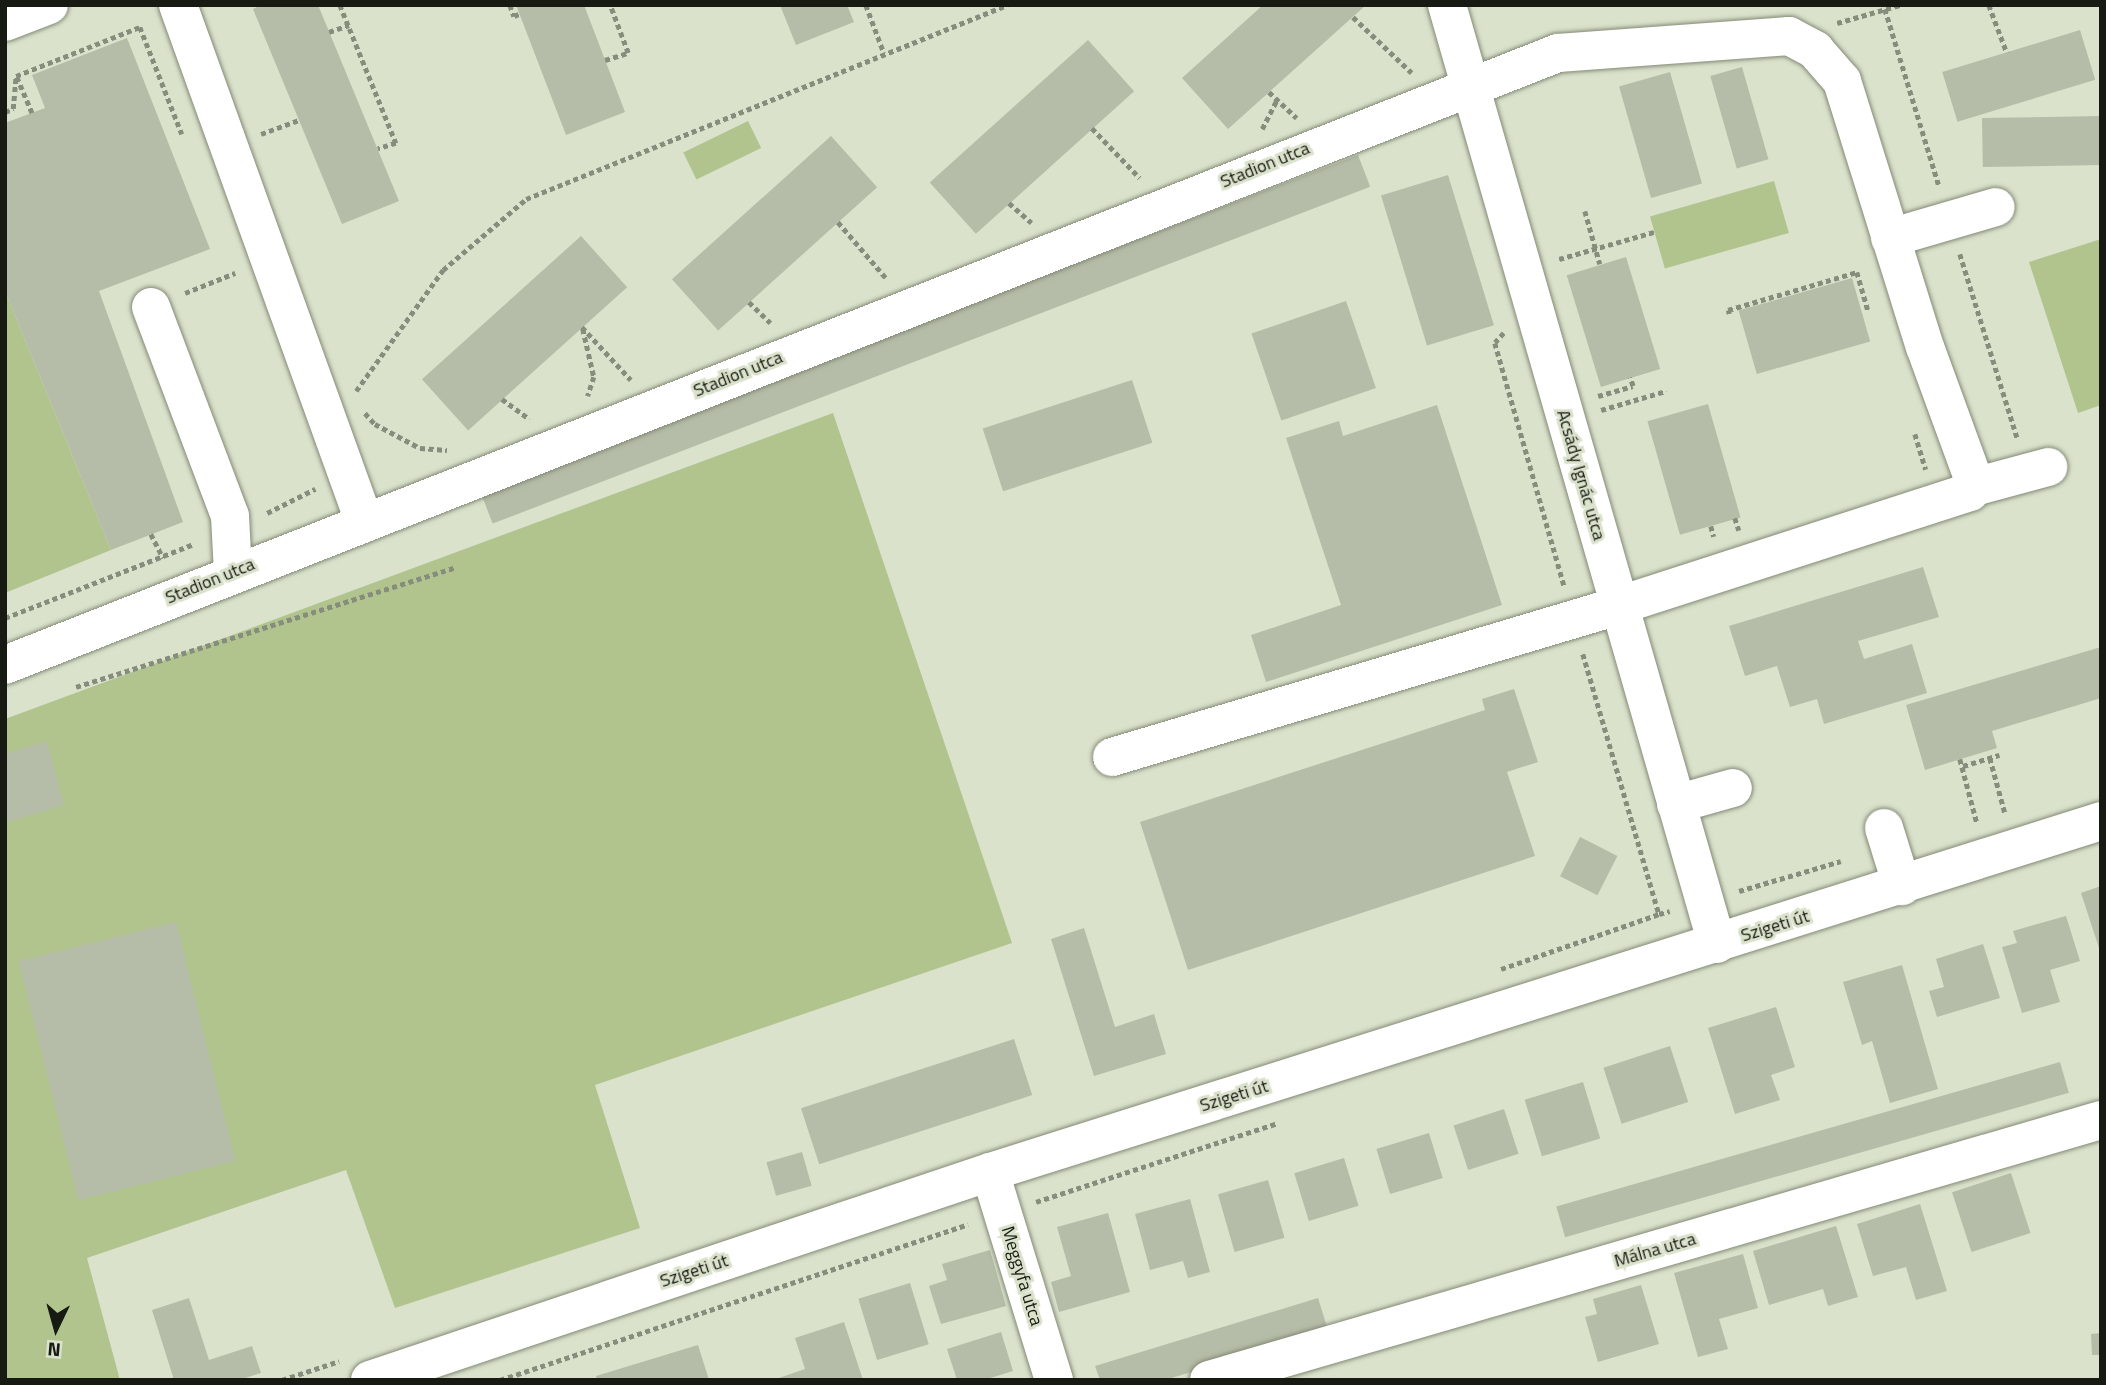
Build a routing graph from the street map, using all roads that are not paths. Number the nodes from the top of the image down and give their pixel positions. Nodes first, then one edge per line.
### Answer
1 (48, 5) edge
2 (1447, 5) edge
3 (164, 14) edge
4 (5, 22) edge
5 (1471, 84) junction
6 (1996, 208) dead end
7 (1890, 238) junction
8 (151, 307) road end
9 (2048, 467) dead end
10 (1972, 479) junction
11 (364, 521) junction
12 (250, 566) junction
13 (1618, 606) junction
14 (5, 665) edge
15 (1112, 757) dead end
16 (1733, 788) dead end
17 (1676, 804) junction
18 (2101, 821) edge
19 (1884, 828) dead end
20 (1902, 886) junction
21 (1717, 944) junction
22 (2101, 1120) edge
23 (990, 1172) junction
24 (370, 1380) edge
25 (1054, 1380) edge
26 (1209, 1380) edge

1 - 4 street
2 - 5 street, Acsády Ignác utca
3 - 11 street
5 - 7 street, Stadion utca
5 - 11 street, Stadion utca
5 - 13 street, Acsády Ignác utca
6 - 7 street
7 - 10 street
8 - 12 street
9 - 10 street
10 - 13 street
11 - 12 street, Stadion utca
12 - 14 street, Stadion utca
13 - 15 street
13 - 17 street, Acsády Ignác utca
16 - 17 street
17 - 21 street, Acsády Ignác utca
18 - 20 street, Szigeti út
19 - 20 street
20 - 21 street, Szigeti út
21 - 23 street, Szigeti út
22 - 26 street, Málna utca
23 - 24 street, Szigeti út
23 - 25 street, Meggyfa utca

